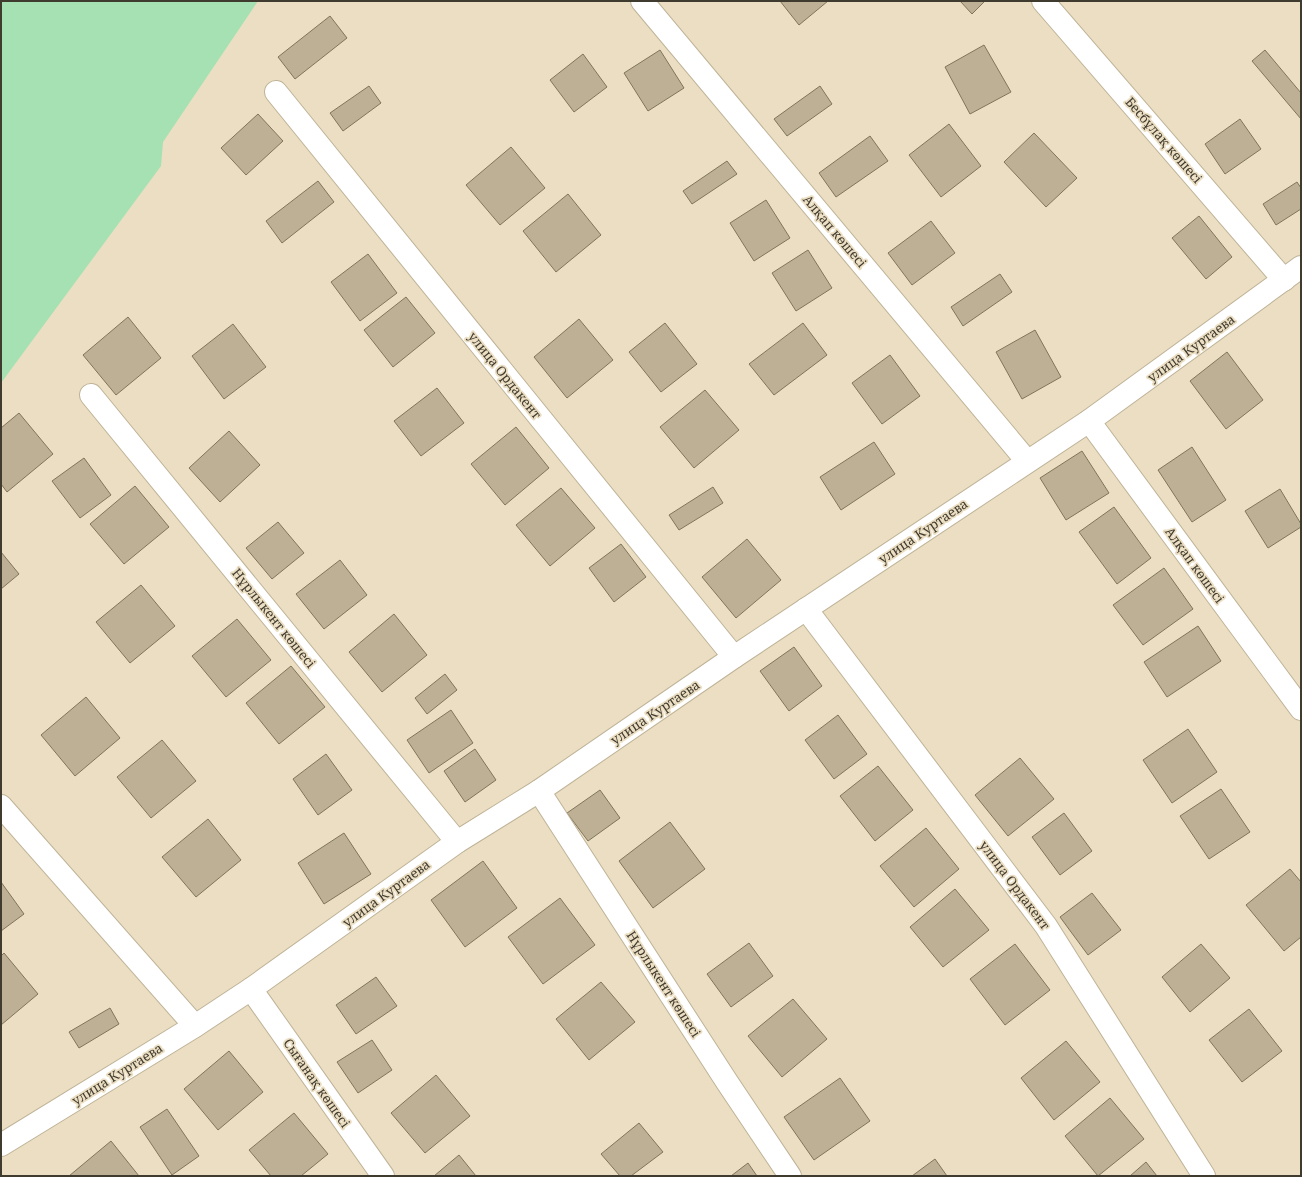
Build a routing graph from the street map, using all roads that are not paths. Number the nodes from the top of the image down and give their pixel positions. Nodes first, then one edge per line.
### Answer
1 (642, 1) edge
2 (1043, 1) edge
3 (276, 92) dead end
4 (1293, 274) edge
5 (91, 395) dead end
6 (1088, 421) junction
7 (1027, 461) junction
8 (806, 609) junction
9 (734, 657) junction
10 (1301, 709) edge
11 (538, 791) junction
12 (1, 806) edge
13 (457, 842) junction
14 (251, 989) junction
15 (195, 1026) junction
16 (1, 1145) edge
17 (384, 1176) edge
18 (790, 1176) edge
19 (1204, 1176) edge

1 - 7 street, Алқап көшесі
2 - 4 street, Бесбұлақ көшесі
3 - 9 street, улица Ордакент
4 - 6 street, улица Куртаева
5 - 13 street, Нұрлыкент көшесі
6 - 7 street, улица Куртаева
6 - 10 street, Алқап көшесі
7 - 8 street, улица Куртаева
8 - 9 street, улица Куртаева
8 - 19 street, улица Ордакент
9 - 11 street, улица Куртаева
11 - 13 street, улица Куртаева
11 - 18 street, Нұрлыкент көшесі
12 - 15 street
13 - 14 street, улица Куртаева
14 - 15 street, улица Куртаева
14 - 17 street, Сығанақ көшесі
15 - 16 street, улица Куртаева

